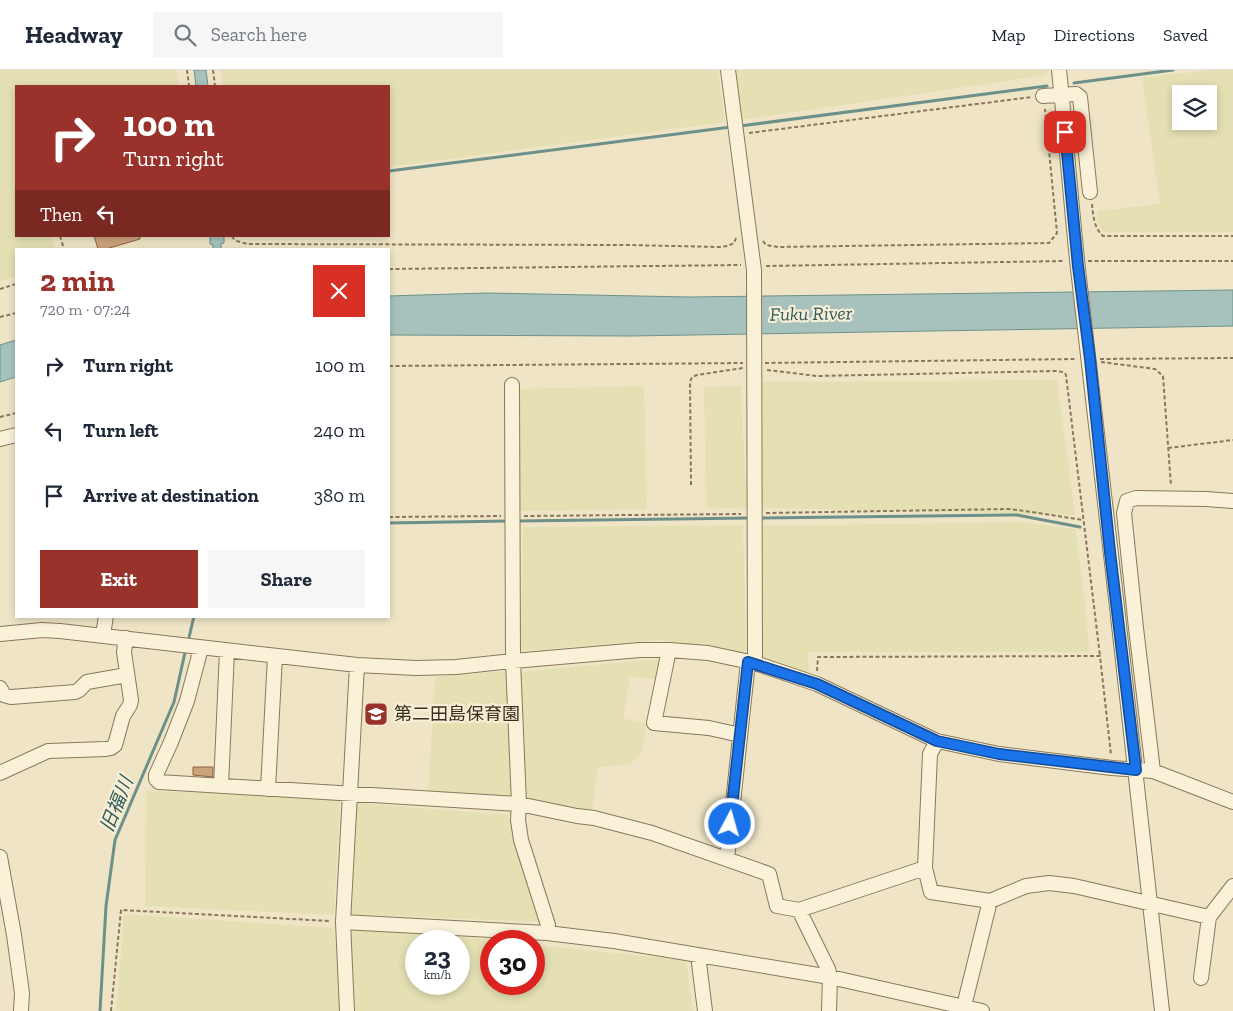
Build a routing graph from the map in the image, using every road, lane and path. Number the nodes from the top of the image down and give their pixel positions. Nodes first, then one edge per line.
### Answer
1 (187, 70) edge
2 (213, 70) edge
3 (728, 70) edge
4 (1059, 70) edge
5 (189, 85) edge
6 (215, 85) edge
7 (1061, 95) junction
8 (1043, 96) junction
9 (737, 135) junction
10 (1090, 192) joint
11 (738, 235) dead end
12 (1233, 236) edge
13 (232, 237) edge
14 (763, 241) dead end
15 (1233, 261) edge
16 (1078, 263) junction
17 (754, 268) junction
18 (390, 269) edge
19 (15, 284) edge
20 (0, 289) edge
21 (15, 313) edge
22 (0, 317) edge
23 (1092, 358) junction
24 (1233, 358) edge
25 (1074, 359) dead end
26 (753, 362) junction
27 (390, 366) edge
28 (512, 385) dead end
29 (15, 413) edge
30 (0, 417) edge
31 (15, 435) edge
32 (0, 439) edge
33 (1233, 440) edge
34 (1168, 448) junction
35 (691, 485) dead end
36 (1172, 499) junction
37 (1233, 500) edge
38 (755, 513) junction
39 (512, 516) junction
40 (390, 517) edge
41 (1084, 520) junction
42 (106, 618) edge
43 (0, 629) edge
44 (0, 634) edge
45 (103, 636) junction
46 (126, 638) junction
47 (201, 648) junction
48 (227, 650) junction
49 (669, 650) junction
50 (275, 656) junction
51 (1100, 656) junction
52 (513, 661) junction
53 (752, 662) junction
54 (357, 665) junction
55 (127, 675) junction
56 (817, 684) junction
57 (0, 688) edge
58 (740, 735) junction
59 (937, 741) junction
60 (1112, 768) junction
61 (1136, 770) junction
62 (1153, 771) junction
63 (0, 773) edge
64 (222, 786) junction
65 (268, 789) junction
66 (350, 794) junction
67 (1233, 802) edge
68 (519, 804) junction
69 (0, 857) edge
70 (727, 859) junction
71 (925, 868) junction
72 (1233, 886) edge
73 (990, 901) junction
74 (1150, 904) junction
75 (799, 910) junction
76 (1209, 917) junction
77 (342, 922) junction
78 (548, 933) junction
79 (698, 955) junction
80 (830, 977) junction
81 (1201, 978) dead end
82 (964, 1006) junction
83 (827, 1009) edge
84 (22, 1011) edge
85 (111, 1011) edge
86 (347, 1011) edge
87 (705, 1011) edge
88 (982, 1011) edge
89 (1162, 1011) edge

1 - 5 path
2 - 6 path
3 - 9 street
4 - 7 street
7 - 8 street
7 - 10 street
7 - 16 street
8 - 9 path
8 - 14 path
9 - 17 street
10 - 12 path
11 - 13 path
15 - 16 path
16 - 17 path
16 - 23 street
17 - 18 path
17 - 26 street
19 - 20 path
21 - 22 path
23 - 24 path
23 - 34 path
23 - 61 street
25 - 26 path
26 - 27 path
26 - 35 path
26 - 38 street
26 - 41 path
28 - 39 street
29 - 30 path
31 - 32 street
33 - 34 path
34 - 36 path
36 - 37 street
36 - 62 street
38 - 39 path
38 - 41 path
38 - 53 street
39 - 40 path
39 - 52 street
41 - 51 path
42 - 45 street
43 - 44 street
44 - 45 street
45 - 46 street
46 - 47 street
46 - 55 street
47 - 48 street
47 - 64 street
48 - 50 street
48 - 64 street
49 - 52 street
49 - 53 street
49 - 58 street
50 - 54 street
50 - 65 street
51 - 56 path
51 - 60 path
52 - 54 street
52 - 68 street
53 - 56 street
53 - 58 street
54 - 66 street
55 - 57 street
55 - 63 street
56 - 59 street
58 - 70 street
59 - 60 street
59 - 71 street
60 - 61 street
61 - 62 street
61 - 74 street
62 - 67 street
64 - 65 street
65 - 66 street
66 - 68 street
66 - 77 street
68 - 70 street
68 - 78 street
69 - 84 street
70 - 75 street
71 - 73 street
71 - 75 street
72 - 76 street
73 - 74 street
73 - 82 street
74 - 76 street
74 - 89 street
75 - 80 street
76 - 81 street
77 - 78 street
77 - 85 path
77 - 86 street
78 - 79 street
79 - 80 street
79 - 87 street
80 - 82 street
80 - 83 street
82 - 88 street

